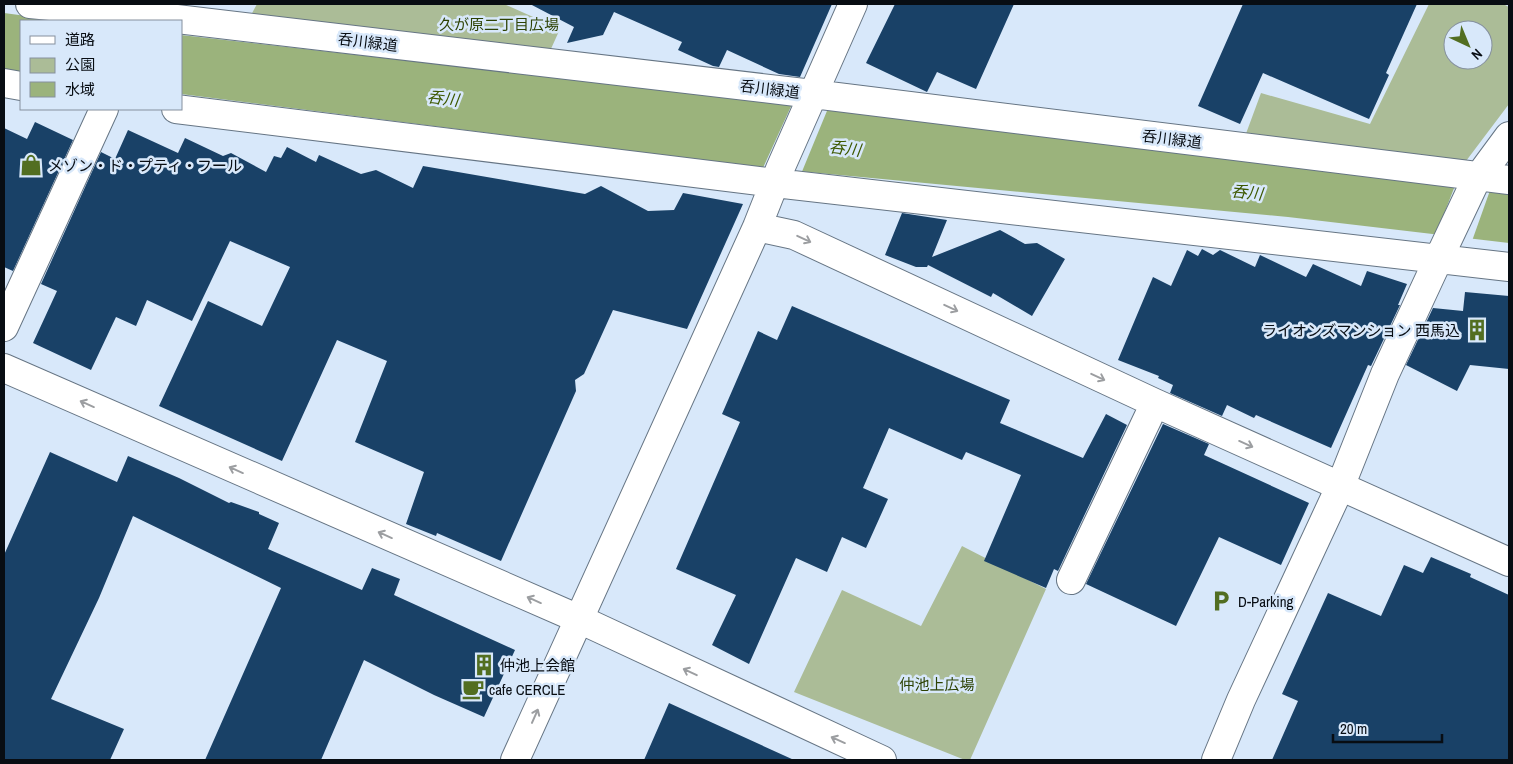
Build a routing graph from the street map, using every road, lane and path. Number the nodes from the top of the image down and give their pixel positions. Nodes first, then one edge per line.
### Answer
1 (30, 4) edge
2 (853, 4) edge
3 (144, 13) edge
4 (4, 83) edge
5 (20, 86) edge
6 (811, 101) junction
7 (104, 110) edge
8 (182, 110) edge
9 (1509, 136) edge
10 (778, 176) junction
11 (1477, 179) junction
12 (1509, 180) edge
13 (756, 228) junction
14 (1441, 253) junction
15 (1509, 267) edge
16 (4, 327) edge
17 (4, 368) edge
18 (1154, 403) junction
19 (1340, 487) junction
20 (1509, 562) edge
21 (1071, 580) dead end
22 (579, 619) junction
23 (515, 760) edge
24 (882, 760) edge
25 (1216, 760) edge

1 - 3 street, 呑川緑道
2 - 6 street
3 - 6 street, 呑川緑道
4 - 5 street
6 - 10 street
6 - 11 street, 呑川緑道
7 - 16 street
8 - 10 street
9 - 11 street
10 - 13 street
10 - 14 street
11 - 12 street, 呑川緑道
11 - 14 street
13 -> 18 street
13 - 22 street
14 - 15 street
14 - 19 street
22 -> 17 street
18 -> 19 street
18 - 21 street
19 - 20 street
19 - 25 street
23 -> 22 street
24 -> 22 street

